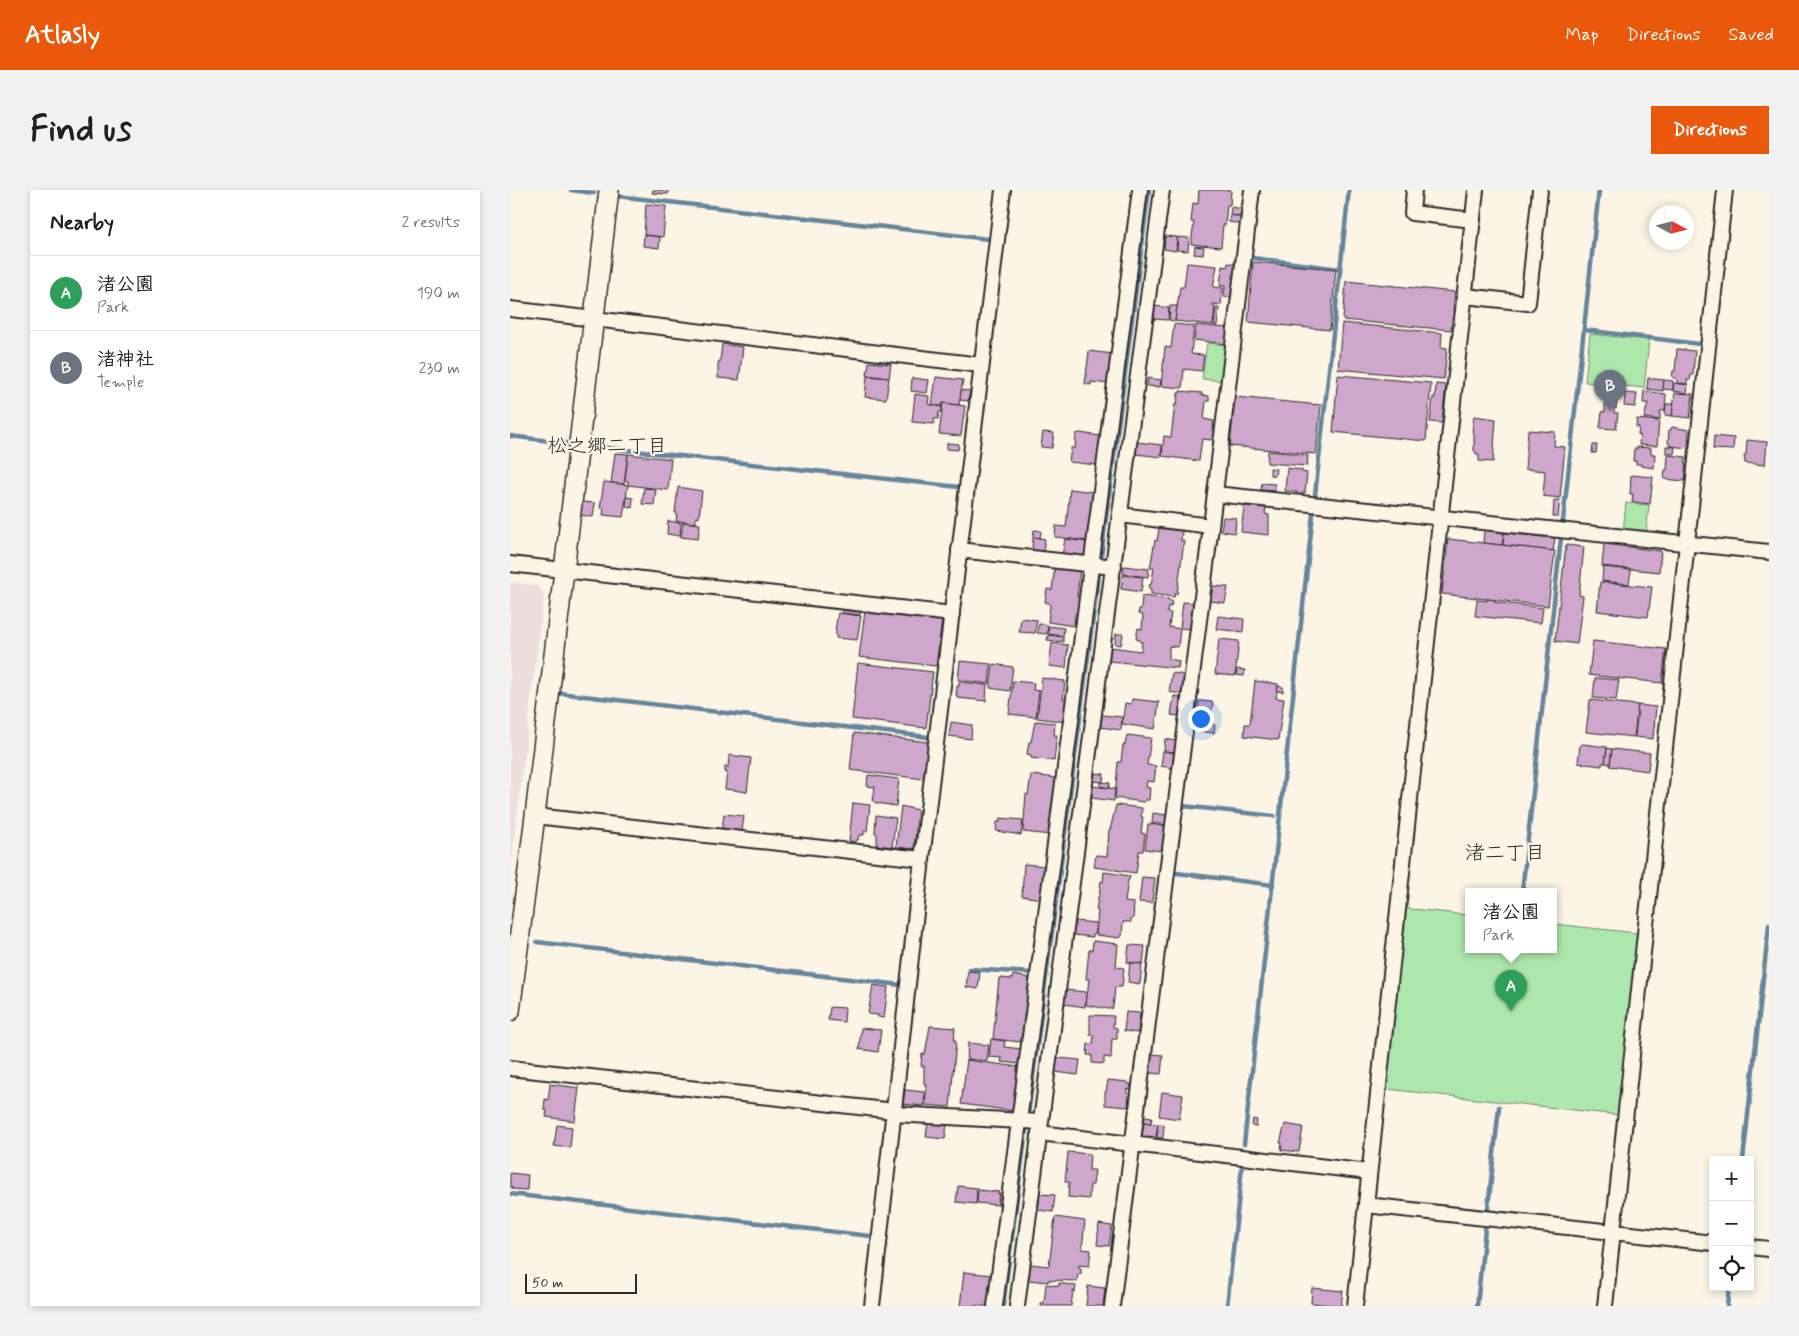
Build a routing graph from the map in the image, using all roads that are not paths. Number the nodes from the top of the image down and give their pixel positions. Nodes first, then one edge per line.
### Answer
1 (609, 190) edge
2 (1003, 190) edge
3 (1140, 190) edge
4 (1162, 190) edge
5 (1252, 190) edge
6 (1414, 190) edge
7 (1476, 190) edge
8 (1540, 190) edge
9 (1725, 190) edge
10 (1473, 220) junction
11 (1465, 296) junction
12 (510, 309) edge
13 (594, 319) junction
14 (981, 365) junction
15 (1215, 494) junction
16 (1120, 515) junction
17 (1441, 518) junction
18 (1212, 526) junction
19 (1687, 544) junction
20 (959, 550) junction
21 (1769, 552) edge
22 (510, 564) edge
23 (1101, 566) junction
24 (565, 570) junction
25 (952, 614) junction
26 (535, 816) junction
27 (922, 859) junction
28 (510, 1011) edge
29 (510, 1068) edge
30 (894, 1112) junction
31 (1031, 1124) junction
32 (1132, 1144) junction
33 (1369, 1172) junction
34 (1366, 1205) junction
35 (1612, 1233) junction
36 (1709, 1243) edge
37 (1754, 1247) edge
38 (1769, 1249) edge
39 (872, 1306) edge
40 (995, 1306) edge
41 (1017, 1306) edge
42 (1112, 1306) edge
43 (1355, 1306) edge
44 (1604, 1306) edge

1 - 13 street
2 - 14 street
3 - 23 street
4 - 16 street
5 - 15 street
6 - 10 street
7 - 10 street
8 - 11 street
9 - 19 street
10 - 11 street
11 - 17 street
12 - 13 street
13 - 14 street
13 - 24 street
14 - 20 street
15 - 17 street
15 - 18 street
16 - 18 street
16 - 23 street
17 - 19 street
17 - 33 street
18 - 32 street
19 - 21 street
19 - 35 street
20 - 23 street
20 - 25 street
22 - 24 street
23 - 31 street
23 - 31 street
24 - 25 street
24 - 26 street
25 - 27 street
26 - 27 street
26 - 28 street
27 - 30 street
29 - 30 street
30 - 31 street
30 - 39 street
31 - 32 street
31 - 40 street
31 - 41 street
32 - 33 street
32 - 42 street
33 - 34 street
34 - 35 street
34 - 43 street
35 - 36 street
35 - 44 street
37 - 38 street

